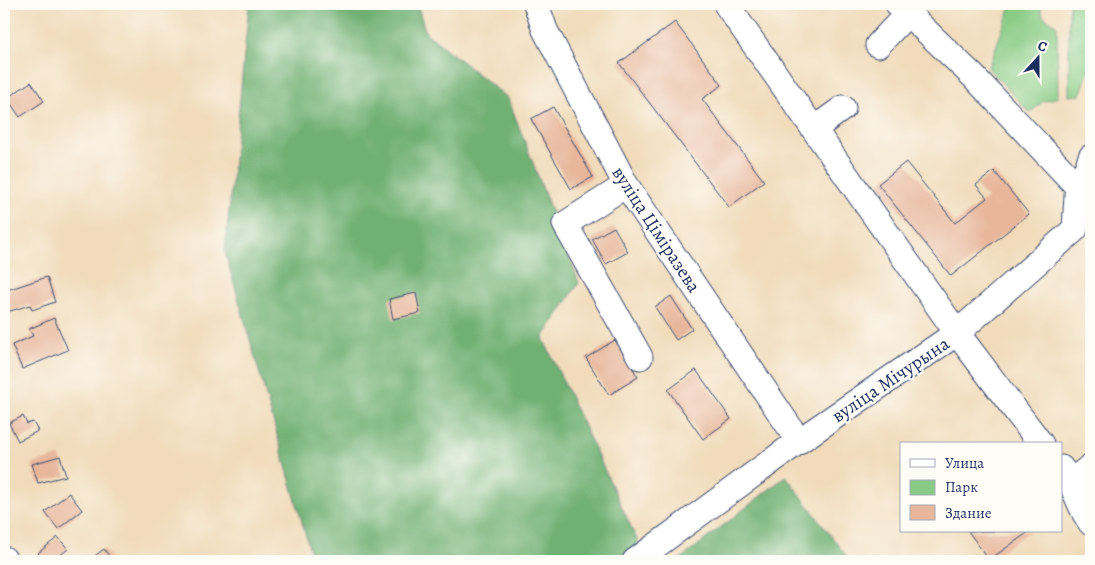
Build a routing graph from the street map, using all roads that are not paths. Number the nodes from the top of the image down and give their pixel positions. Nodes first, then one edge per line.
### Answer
1 (536, 4) edge
2 (726, 4) edge
3 (903, 9) edge
4 (878, 45) dead end
5 (843, 108) dead end
6 (814, 129) junction
7 (1091, 157) edge
8 (626, 185) junction
9 (1079, 188) junction
10 (1083, 230) edge
11 (957, 333) junction
12 (640, 357) dead end
13 (799, 441) junction
14 (1039, 442) edge
15 (1075, 472) edge
16 (1091, 523) edge
17 (635, 561) edge

1 - 8 street, вуліца Ціміразева
2 - 6 street
3 - 4 street
3 - 9 street
5 - 6 street
6 - 11 street
7 - 9 street, вуліца Мічурына
8 - 12 street
8 - 13 street, вуліца Ціміразева
9 - 10 street, вуліца Мічурына
10 - 11 street, вуліца Мічурына
11 - 13 street, вуліца Мічурына
11 - 14 street
13 - 17 street, вуліца Мічурына
15 - 16 street

